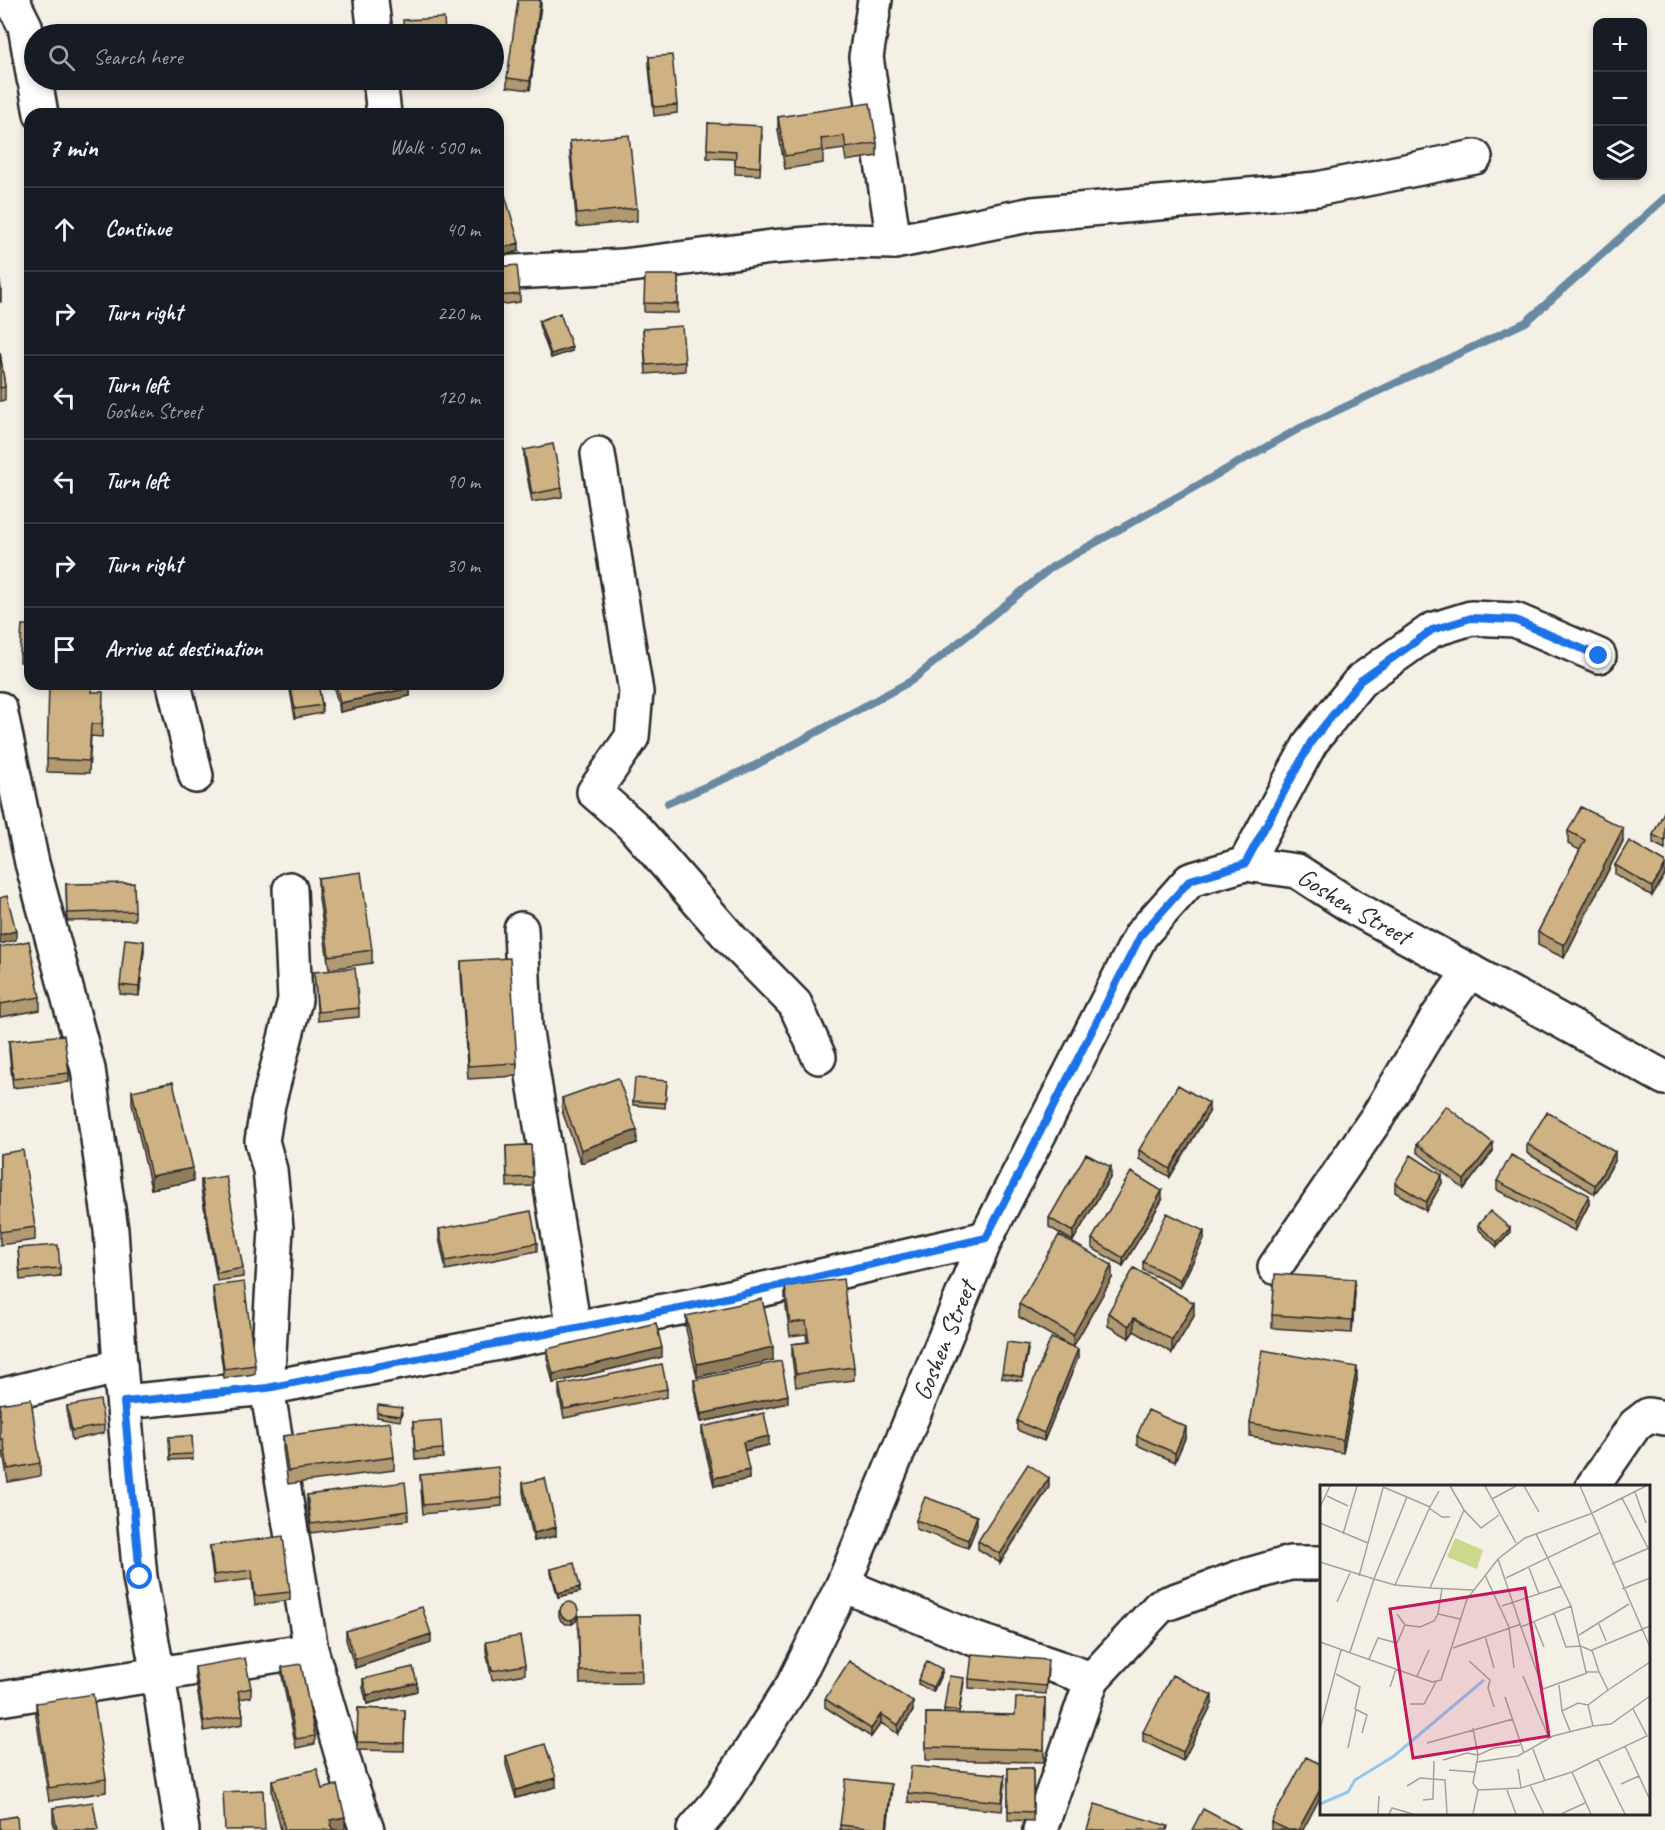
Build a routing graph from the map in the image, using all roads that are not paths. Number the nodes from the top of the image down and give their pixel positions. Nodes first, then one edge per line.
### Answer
1 (12, 0) edge
2 (371, 0) edge
3 (875, 0) edge
4 (24, 24) edge
5 (374, 24) edge
6 (37, 90) edge
7 (381, 90) edge
8 (40, 108) edge
9 (383, 108) edge
10 (1474, 157) dead end
11 (894, 242) junction
12 (504, 273) edge
13 (598, 454) dead end
14 (1599, 656) dead end
15 (175, 690) edge
16 (0, 709) edge
17 (196, 776) dead end
18 (1245, 864) junction
19 (290, 889) dead end
20 (521, 930) dead end
21 (1470, 971) junction
22 (819, 1057) dead end
23 (1665, 1078) edge
24 (986, 1238) junction
25 (1275, 1267) dead end
26 (574, 1329) junction
27 (120, 1366) junction
28 (267, 1388) junction
29 (0, 1396) edge
30 (124, 1402) junction
31 (1665, 1419) edge
32 (1594, 1485) edge
33 (1320, 1563) edge
34 (843, 1585) junction
35 (311, 1650) junction
36 (158, 1675) junction
37 (1092, 1679) junction
38 (0, 1699) edge
39 (182, 1830) edge
40 (367, 1830) edge
41 (694, 1830) edge
42 (1040, 1830) edge

1 - 4 street
2 - 5 street
3 - 11 street
6 - 8 street
7 - 9 street
10 - 11 street
11 - 12 street
13 - 22 street
14 - 18 street
15 - 17 street
16 - 27 street
18 - 21 street, Goshen Street
18 - 24 street, Goshen Street
19 - 28 street
20 - 26 street
21 - 23 street, Goshen Street
21 - 25 street
24 - 26 street
24 - 34 street, Goshen Street
26 - 28 street
27 - 29 street
27 - 30 street
28 - 30 street
28 - 35 street
30 - 36 street
31 - 32 street
33 - 37 street
34 - 37 street
34 - 41 street, Goshen Street
35 - 36 street
35 - 40 street
36 - 38 street
36 - 39 street
37 - 42 street

